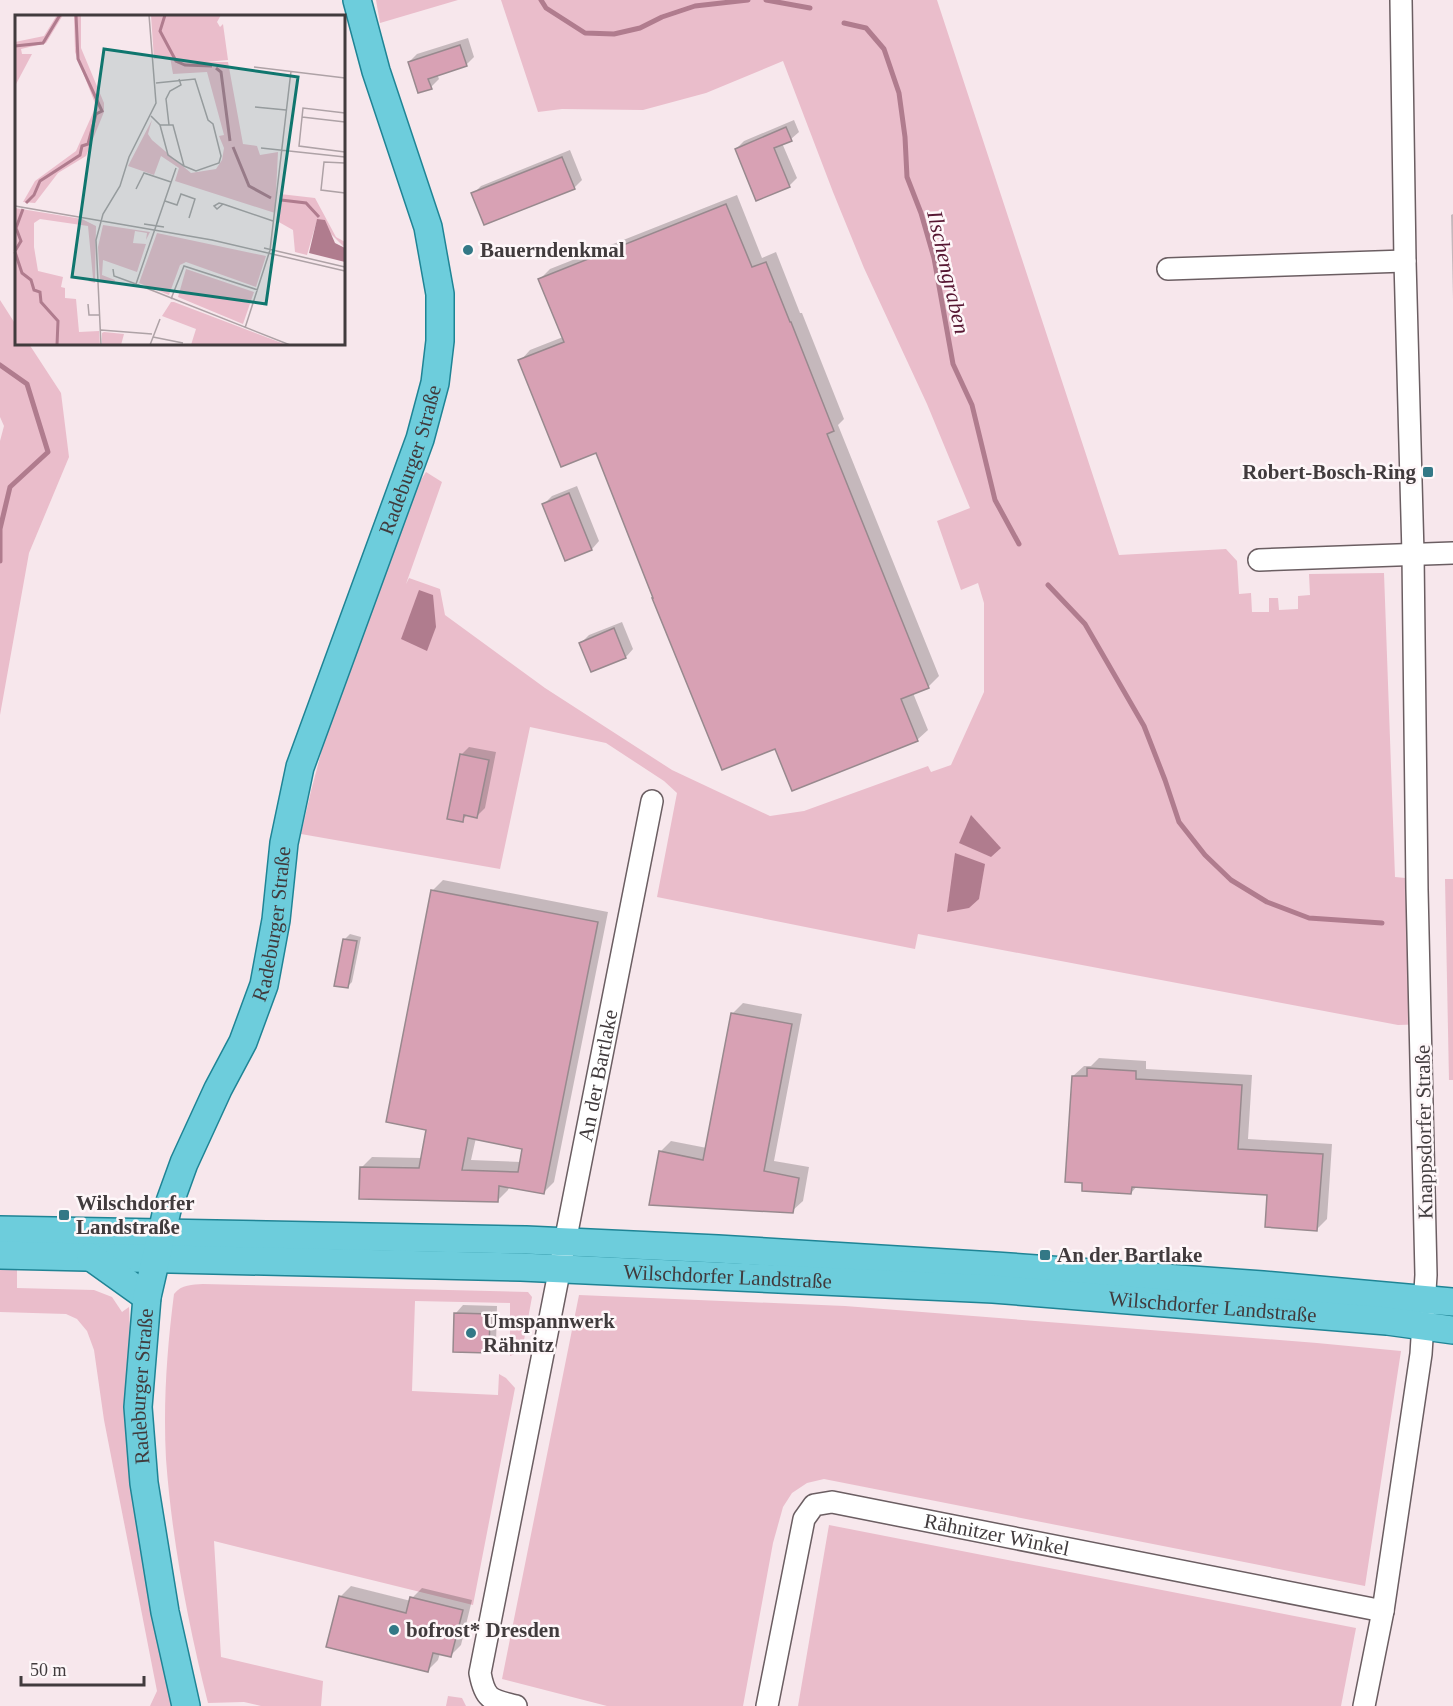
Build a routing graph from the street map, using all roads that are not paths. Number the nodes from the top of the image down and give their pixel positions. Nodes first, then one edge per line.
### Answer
1 (357, 0) edge
2 (1401, 0) edge
3 (1405, 261) junction
4 (1168, 269) dead end
5 (1453, 553) edge
6 (1413, 554) junction
7 (1259, 560) dead end
8 (652, 801) dead end
9 (0, 1230) edge
10 (565, 1241) junction
11 (159, 1246) junction
12 (0, 1255) edge
13 (91, 1257) junction
14 (560, 1269) junction
15 (147, 1297) junction
16 (1425, 1299) junction
17 (1453, 1302) edge
18 (1424, 1326) junction
19 (1453, 1330) edge
20 (1383, 1611) junction
21 (186, 1706) edge
22 (516, 1706) edge
23 (767, 1706) edge
24 (1364, 1706) edge

1 - 11 main road, Radeburger Straße
2 - 3 street
3 - 4 street
3 - 6 street
5 - 6 street
6 - 7 street
6 - 16 street, Knappsdorfer Straße
8 - 10 street, An der Bartlake
9 - 11 main road, Wilschdorfer Landstraße
10 - 11 main road, Wilschdorfer Landstraße
10 - 14 street, An der Bartlake
10 - 16 main road, Wilschdorfer Landstraße
11 - 13 main road, Wilschdorfer Landstraße
11 - 14 main road, Wilschdorfer Landstraße
11 - 15 main road, Radeburger Straße
12 - 13 main road, Wilschdorfer Landstraße
13 - 15 main road
14 - 18 main road, Wilschdorfer Landstraße
14 - 22 street, An der Bartlake
15 - 21 main road, Radeburger Straße
16 - 17 main road, Wilschdorfer Landstraße
16 - 18 street, Knappsdorfer Straße
18 - 19 main road, Wilschdorfer Landstraße
18 - 20 street, Knappsdorfer Straße
20 - 23 street, Rähnitzer Winkel
20 - 24 street, Knappsdorfer Straße

